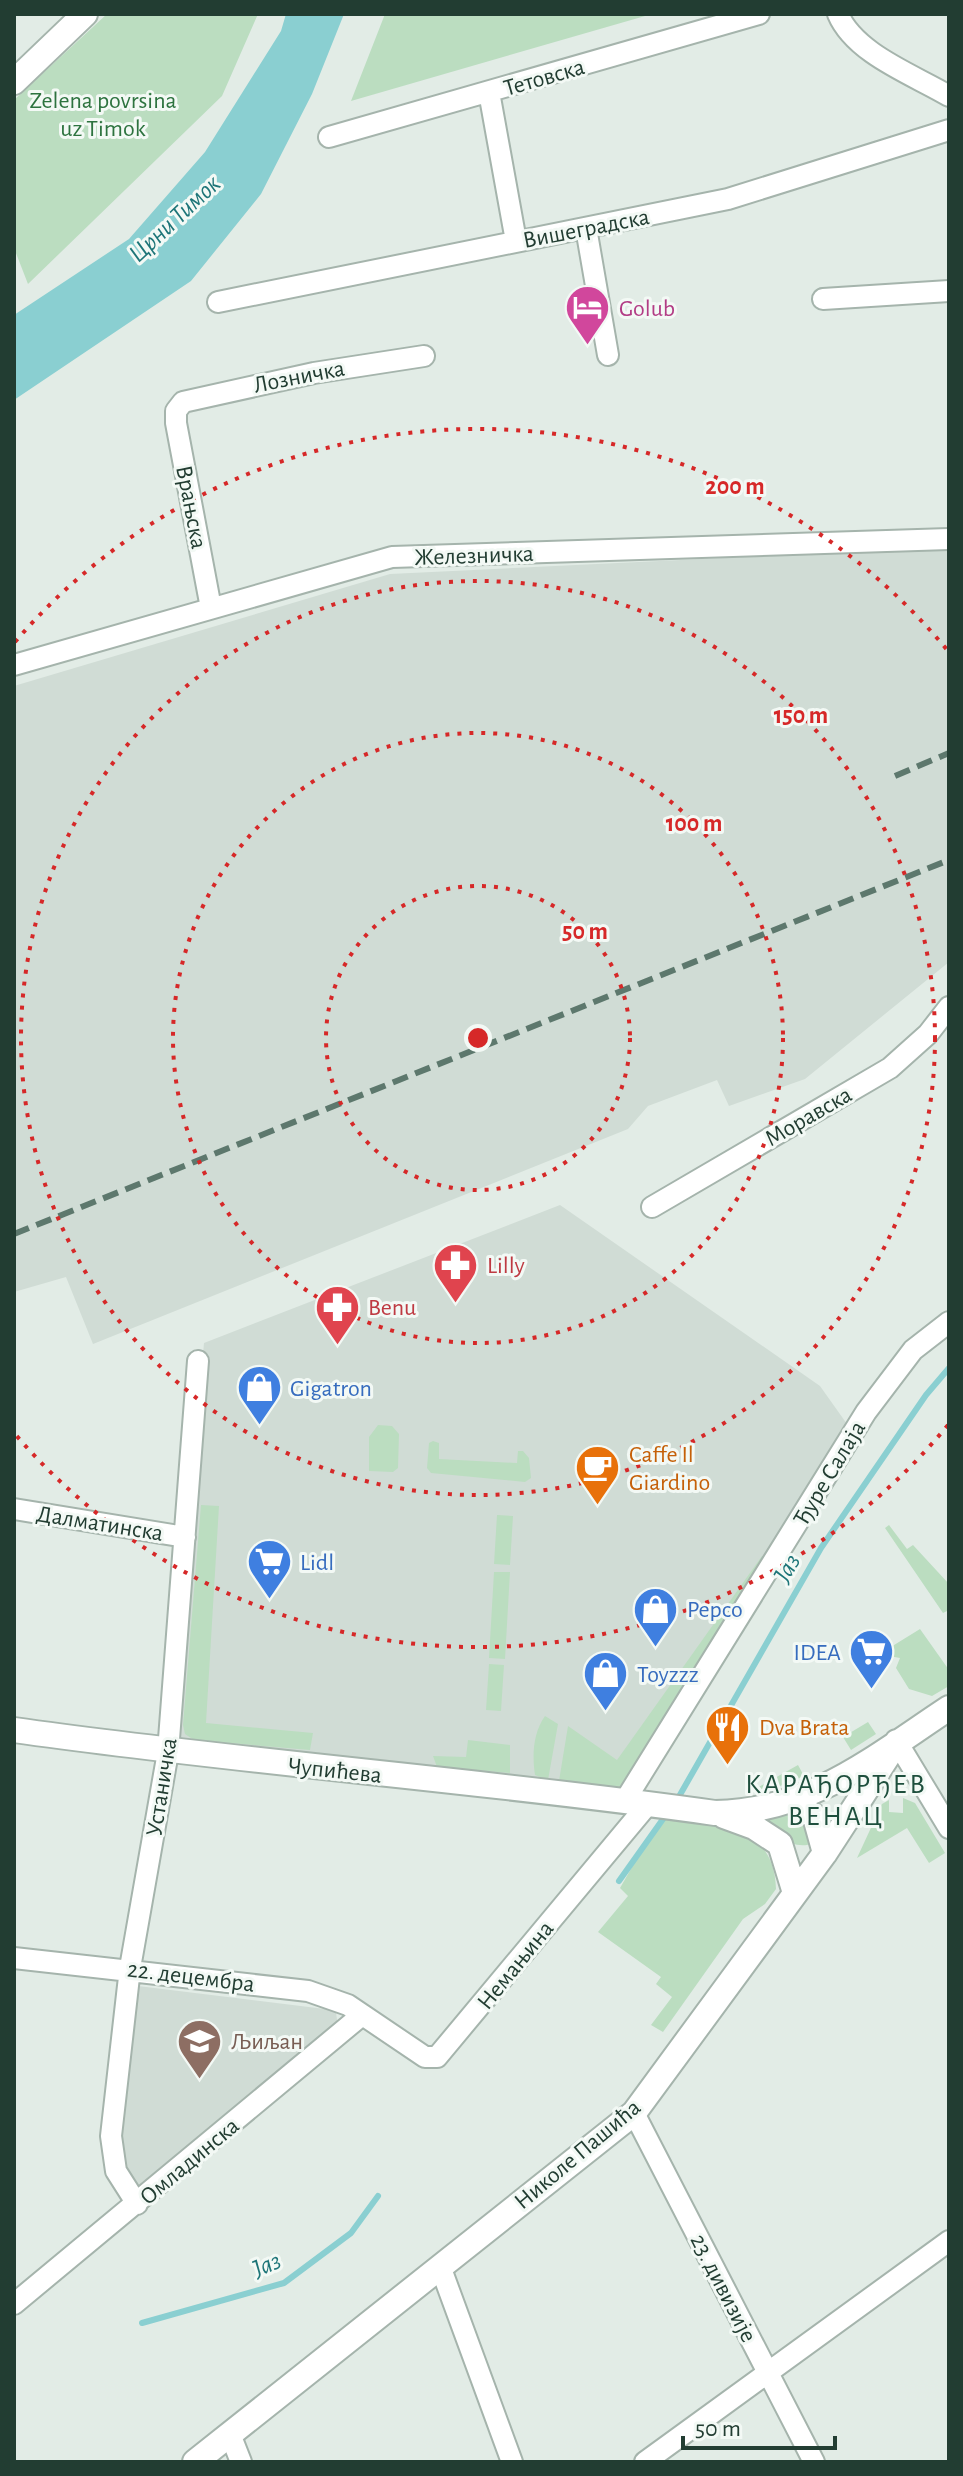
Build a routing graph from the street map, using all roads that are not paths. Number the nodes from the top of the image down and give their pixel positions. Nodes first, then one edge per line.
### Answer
1 (85, 14) edge
2 (759, 14) edge
3 (838, 14) edge
4 (14, 82) edge
5 (489, 92) junction
6 (949, 96) edge
7 (949, 130) edge
8 (329, 137) dead end
9 (586, 228) junction
10 (516, 241) junction
11 (949, 291) edge
12 (823, 299) dead end
13 (218, 302) dead end
14 (608, 355) dead end
15 (424, 356) dead end
16 (178, 407) joint
17 (949, 539) edge
18 (211, 608) junction
19 (14, 665) edge
20 (949, 1007) edge
21 (652, 1207) dead end
22 (949, 1322) edge
23 (198, 1361) dead end
24 (14, 1509) edge
25 (185, 1537) junction
26 (949, 1708) edge
27 (14, 1730) edge
28 (897, 1742) junction
29 (168, 1752) junction
30 (794, 1802) junction
31 (652, 1805) junction
32 (715, 1813) junction
33 (949, 1828) edge
34 (780, 1844) junction
35 (825, 1853) junction
36 (795, 1893) junction
37 (14, 1958) edge
38 (130, 1968) junction
39 (362, 2015) junction
40 (634, 2113) junction
41 (137, 2204) junction
42 (949, 2241) edge
43 (440, 2266) junction
44 (14, 2304) edge
45 (767, 2373) junction
46 (230, 2434) junction
47 (195, 2462) edge
48 (241, 2462) edge
49 (512, 2462) edge
50 (645, 2462) edge
51 (814, 2462) edge

1 - 4 street
2 - 5 street, Тетовска
3 - 6 street
5 - 8 street, Тетовска
5 - 10 street
7 - 9 street, Вишеградска
9 - 10 street, Вишеградска
9 - 14 street
10 - 13 street, Вишеградска
11 - 12 street
15 - 16 street, Лозничка
16 - 18 street, Врањска
17 - 18 street, Железничка
18 - 19 street, Железничка
20 - 21 street, Моравска
22 - 31 street, Ђуре Салаја
23 - 25 street, Устаничка
24 - 25 street, Далматинска
25 - 29 street, Устаничка
26 - 28 street, Николе Пашића
27 - 29 street, Чупићева
28 - 30 street
28 - 33 street
28 - 35 street, Николе Пашића
29 - 31 street, Чупићева
29 - 38 street, Устаничка
30 - 32 street
30 - 35 street
31 - 32 street, Чупићева
31 - 39 street, Немањина
32 - 34 street
34 - 35 street
34 - 36 street
35 - 36 street, Николе Пашића
36 - 40 street, Николе Пашића
37 - 38 street, 22. децембра
38 - 39 street, 22. децембра
38 - 41 street, Устаничка
39 - 41 street, Омладинска
40 - 43 street, Николе Пашића
40 - 45 street, 23. дивизије
41 - 44 street, Омладинска
42 - 45 street
43 - 46 street, Николе Пашића
43 - 49 street
45 - 50 street
45 - 51 street, 23. дивизије
46 - 47 street, Николе Пашића
46 - 48 street

